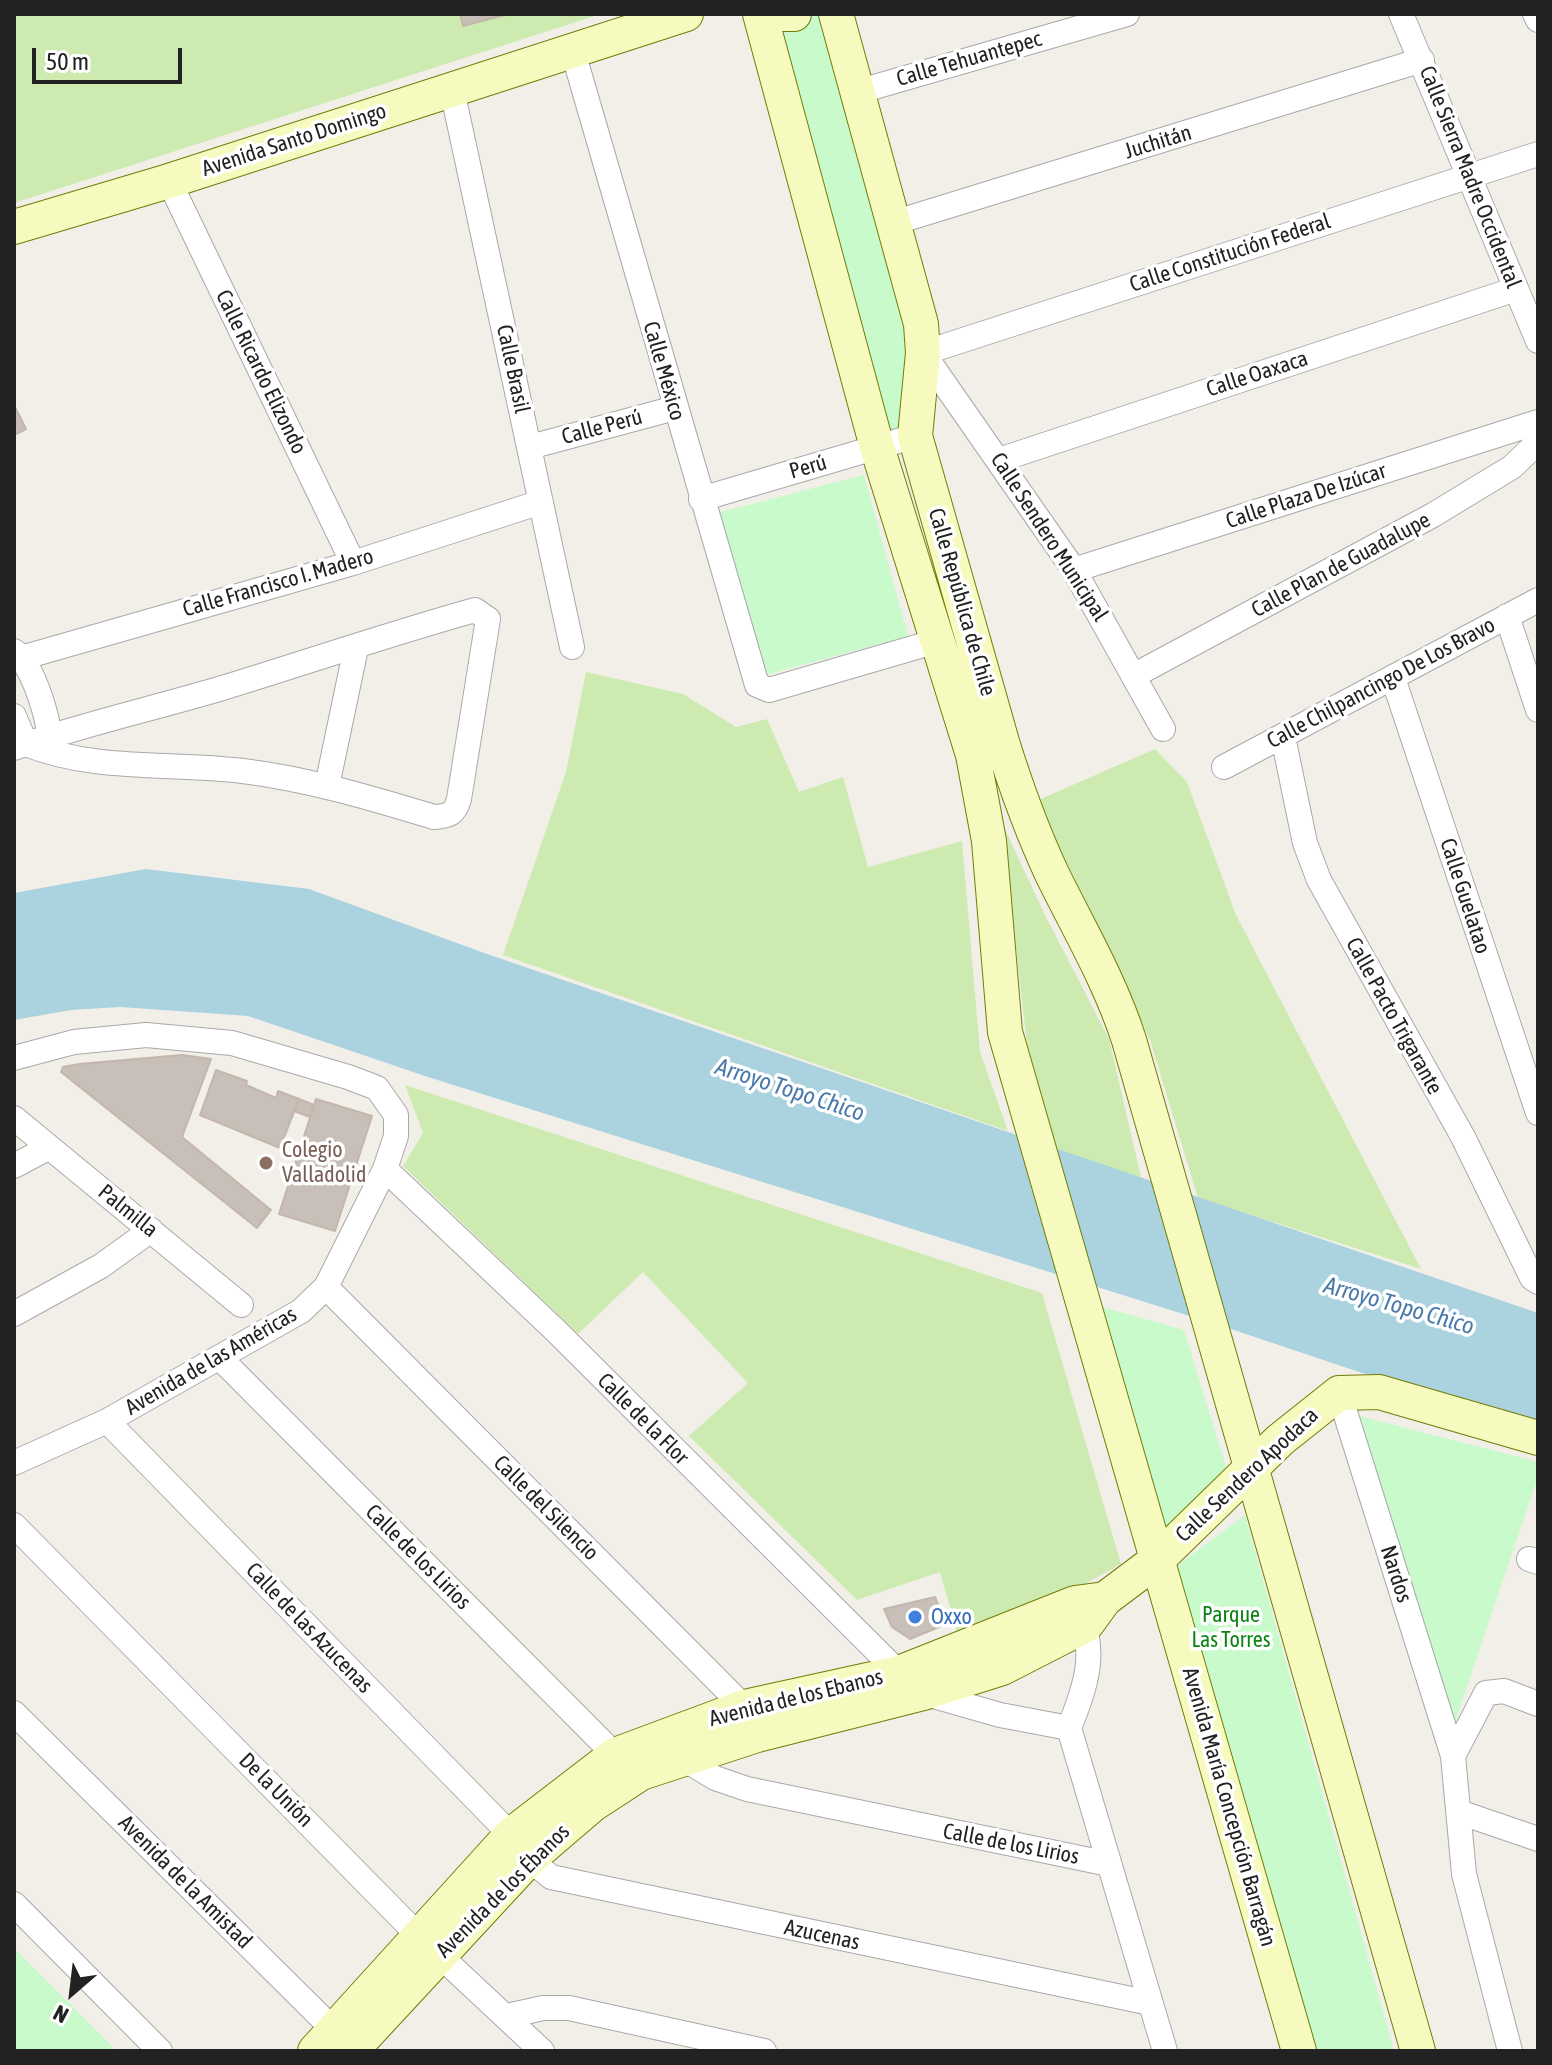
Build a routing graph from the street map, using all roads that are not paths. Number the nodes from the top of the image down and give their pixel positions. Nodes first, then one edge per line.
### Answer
1 (686, 14) edge
2 (760, 14) edge
3 (779, 14) edge
4 (794, 14) edge
5 (836, 14) edge
6 (1127, 14) edge
7 (1401, 14) edge
8 (573, 52) junction
9 (1422, 60) junction
10 (452, 90) junction
11 (857, 92) junction
12 (1538, 154) edge
13 (1471, 175) junction
14 (169, 181) junction
15 (893, 223) junction
16 (14, 227) edge
17 (1516, 289) junction
18 (1538, 341) edge
19 (923, 353) junction
20 (675, 408) junction
21 (1538, 422) edge
22 (915, 436) junction
23 (1538, 442) edge
24 (530, 447) junction
25 (877, 447) junction
26 (999, 460) junction
27 (701, 499) junction
28 (541, 502) junction
29 (353, 563) junction
30 (1074, 570) junction
31 (1538, 600) edge
32 (1507, 616) junction
33 (937, 641) junction
34 (572, 647) dead end
35 (356, 648) junction
36 (17, 656) edge
37 (1135, 675) junction
38 (1393, 678) junction
39 (1536, 695) edge
40 (14, 716) edge
41 (1163, 729) dead end
42 (1283, 737) junction
43 (35, 745) edge
44 (1224, 767) dead end
45 (327, 786) junction
46 (14, 1058) edge
47 (1538, 1113) edge
48 (14, 1118) edge
49 (48, 1148) junction
50 (14, 1166) edge
51 (385, 1169) junction
52 (151, 1230) junction
53 (1538, 1282) edge
54 (326, 1287) junction
55 (1078, 1287) joint
56 (241, 1305) dead end
57 (14, 1314) edge
58 (221, 1359) junction
59 (1339, 1393) junction
60 (107, 1421) junction
61 (1538, 1438) edge
62 (14, 1463) edge
63 (1251, 1470) junction
64 (14, 1525) edge
65 (1157, 1560) junction
66 (1089, 1609) junction
67 (911, 1683) junction
68 (1538, 1704) edge
69 (14, 1713) edge
70 (750, 1721) junction
71 (1069, 1728) junction
72 (615, 1755) junction
73 (1453, 1756) junction
74 (684, 1759) junction
75 (1459, 1812) junction
76 (1538, 1839) edge
77 (520, 1847) junction
78 (1109, 1864) junction
79 (14, 1904) edge
80 (430, 1946) junction
81 (1150, 2003) junction
82 (507, 2016) junction
83 (342, 2046) edge
84 (160, 2051) edge
85 (542, 2051) edge
86 (764, 2051) edge
87 (1165, 2051) edge
88 (1299, 2051) edge
89 (1418, 2051) edge
90 (1510, 2051) edge

1 - 8 street, Avenida Santo Domingo
2 - 25 street, Calle República de Chile
3 - 4 street
5 - 11 street, Calle República de Chile
6 - 11 street, Calle Tehuantepec
7 - 9 street, Calle Sierra Madre Occidental
8 - 10 street, Avenida Santo Domingo
8 - 20 street, Calle México
9 - 13 street, Calle Sierra Madre Occidental
9 - 15 street, Juchitán
10 - 14 street, Avenida Santo Domingo
10 - 24 street, Calle Brasil
11 - 15 street, Calle República de Chile
12 - 13 street, Calle Constitución Federal
13 - 17 street, Calle Sierra Madre Occidental
13 - 19 street, Calle Constitución Federal
14 - 16 street, Avenida Santo Domingo
14 - 29 street, Calle Ricardo Elizondo
15 - 19 street, Calle República de Chile
17 - 18 street, Calle Sierra Madre Occidental
17 - 26 street, Calle Oaxaca
19 - 22 street, Calle República de Chile
19 - 26 street, Calle Sendero Municipal
20 - 24 street, Calle Perú
20 - 27 street, Calle México
21 - 30 street, Calle Plaza De Izúcar
22 - 25 street, Perú
22 - 63 street, Calle República de Chile
23 - 37 street, Calle Plan de Guadalupe
24 - 28 street, Calle Brasil
25 - 27 street, Perú
25 - 33 street, Calle República de Chile
26 - 30 street, Calle Sendero Municipal
27 - 33 street, Calle México
28 - 29 street, Calle Francisco I. Madero
28 - 34 street, Calle Brasil
29 - 36 street, Calle Francisco I. Madero
30 - 37 street, Calle Sendero Municipal
31 - 32 street, Calle Chilpancingo De Los Bravo
32 - 38 street, Calle Chilpancingo De Los Bravo
32 - 39 street
33 - 55 street, Calle República de Chile
35 - 43 street
35 - 45 street
35 - 45 street
36 - 43 street
37 - 41 street, Calle Sendero Municipal
38 - 42 street, Calle Chilpancingo De Los Bravo
38 - 47 street, Calle Guelatao
40 - 43 street
42 - 44 street, Calle Chilpancingo De Los Bravo
42 - 53 street, Calle Pacto Trigarante
43 - 45 street
46 - 51 street, Avenida de las Américas
48 - 49 street, Palmilla
49 - 50 street
49 - 52 street, Palmilla
51 - 54 street, Avenida de las Américas
51 - 67 street, Calle de la Flor
52 - 56 street, Palmilla
52 - 57 street
54 - 58 street, Avenida de las Américas
54 - 70 street, Calle del Silencio
55 - 65 street, Avenida María Concepción Barragán
58 - 60 street, Avenida de las Américas
58 - 72 street, Calle de los Lirios
59 - 61 street
59 - 63 street, Calle Sendero Apodaca
59 - 73 street, Nardos
60 - 62 street, Avenida de las Américas
60 - 77 street, Calle de las Azucenas
63 - 65 street, Calle Sendero Apodaca
63 - 89 street
64 - 80 street, De la Unión
65 - 66 street
65 - 88 street, Avenida María Concepción Barragán
66 - 67 street, Avenida de los Ébanos
66 - 71 street
67 - 70 street, Avenida de los Ébanos
67 - 71 street
68 - 73 street
69 - 83 street, Avenida de la Amistad
70 - 72 street, Avenida de los Ebanos
70 - 74 street, Avenida de los Ébanos
71 - 78 street
72 - 77 street, Avenida de los Ebanos
73 - 75 street, Nardos
74 - 77 street, Avenida de los Ébanos
74 - 78 street, Calle de los Lirios
75 - 76 street
75 - 90 street, Nardos
77 - 80 street, Avenida de los Ébanos
77 - 81 street, Azucenas
78 - 81 street
79 - 84 street
80 - 82 street, De la Unión
80 - 83 street, Avenida de los Ébanos
81 - 87 street
82 - 85 street, De la Unión
82 - 86 street

